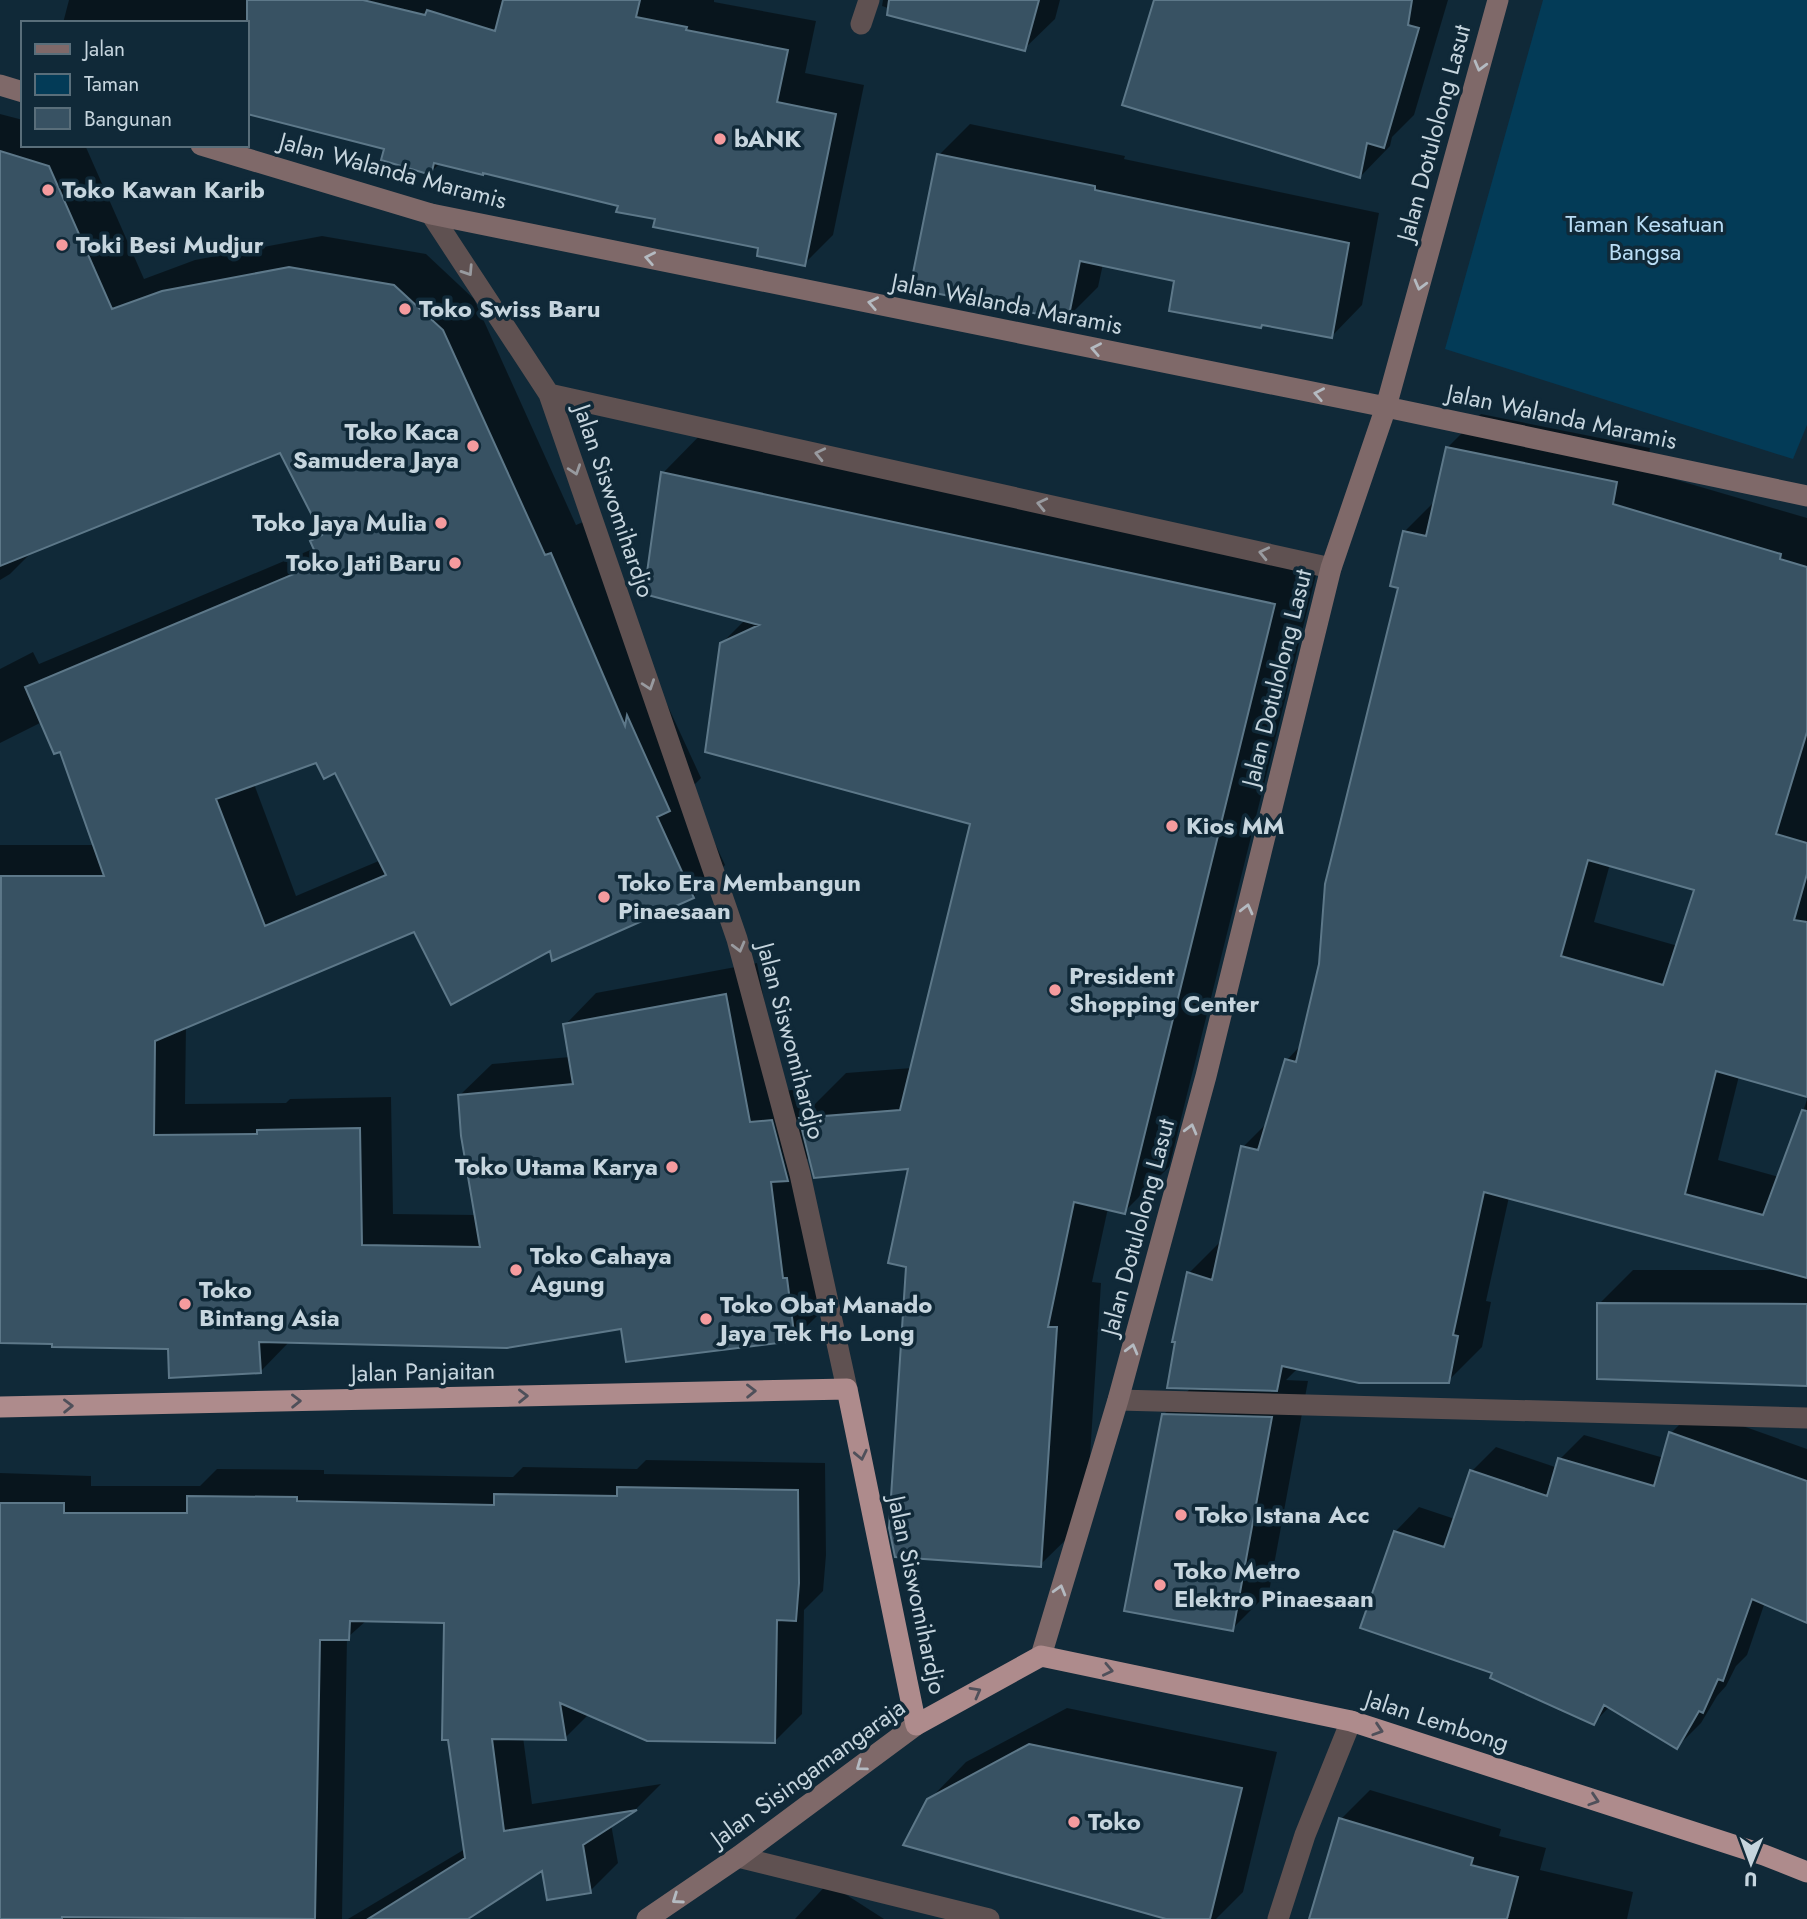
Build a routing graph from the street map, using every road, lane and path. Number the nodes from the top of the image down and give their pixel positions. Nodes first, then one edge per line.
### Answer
1 (869, 0) edge
2 (1498, 0) edge
3 (861, 24) dead end
4 (0, 85) edge
5 (21, 91) edge
6 (208, 147) edge
7 (431, 214) junction
8 (549, 394) junction
9 (1386, 407) junction
10 (1806, 492) edge
11 (1331, 568) junction
12 (848, 1389) junction
13 (1118, 1400) junction
14 (0, 1408) edge
15 (1807, 1418) edge
16 (1041, 1656) junction
17 (1350, 1721) junction
18 (916, 1725) junction
19 (738, 1857) junction
20 (1807, 1872) edge
21 (647, 1919) edge
22 (989, 1919) edge
23 (1278, 1919) edge

1 - 3 street
2 -> 9 street, Jalan Dotulolong Lasut
4 - 5 street
6 - 7 street, Jalan Walanda Maramis
7 -> 8 street, Jalan Siswomihardjo
9 -> 7 street, Jalan Walanda Maramis
11 -> 8 street
8 -> 12 street, Jalan Siswomihardjo
9 - 10 street, Jalan Walanda Maramis
9 - 11 street, Jalan Dotulolong Lasut
13 -> 11 street, Jalan Dotulolong Lasut
14 -> 12 highway, Jalan Panjaitan
12 -> 18 highway, Jalan Siswomihardjo
13 - 15 street
16 -> 13 street, Jalan Dotulolong Lasut
16 -> 17 highway, Jalan Lembong
18 -> 16 highway, Jalan Sisingamangaraja
17 -> 20 highway, Jalan Lembong
17 - 23 street
18 -> 19 street, Jalan Sisingamangaraja
19 -> 21 street, Jalan Sisingamangaraja
19 - 22 street

